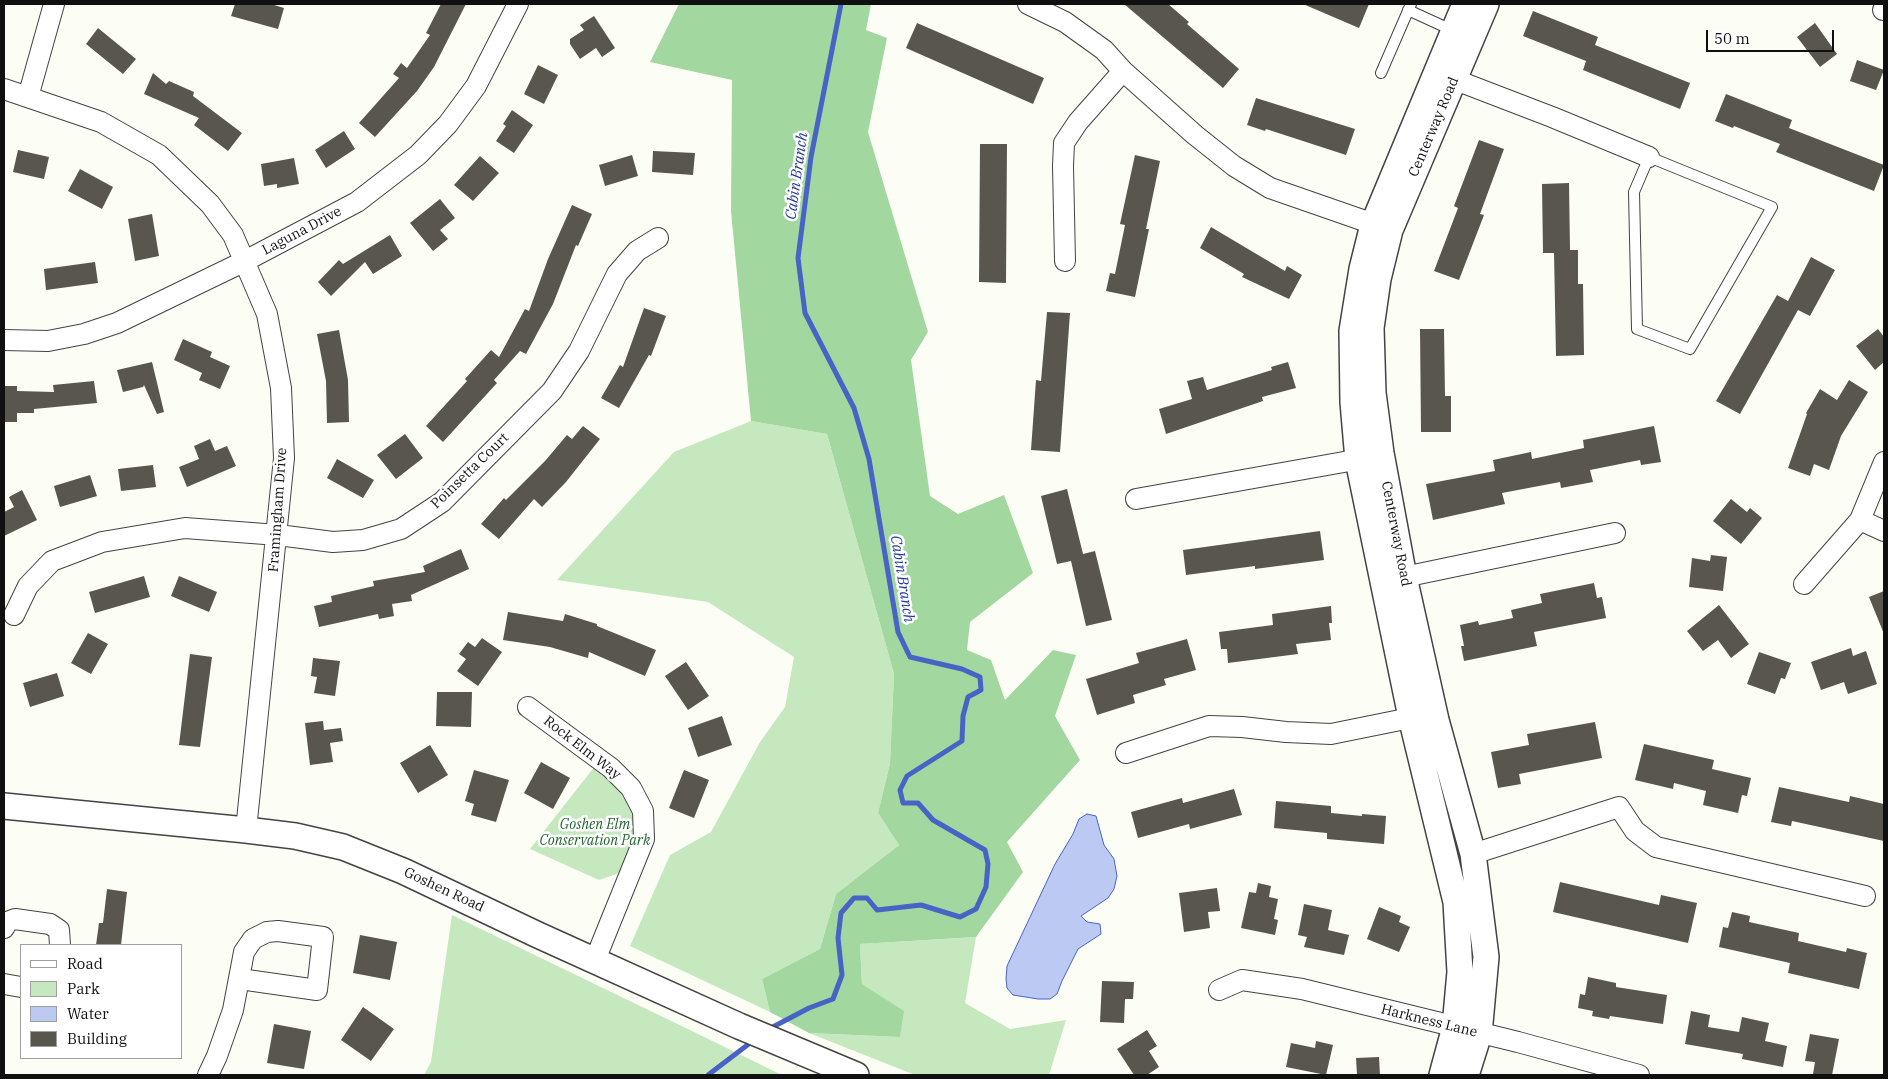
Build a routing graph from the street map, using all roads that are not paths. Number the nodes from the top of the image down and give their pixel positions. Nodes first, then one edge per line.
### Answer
1 (54, 4) edge
2 (518, 4) edge
3 (1028, 4) edge
4 (1465, 4) edge
5 (1486, 4) edge
6 (1409, 7) edge
7 (1462, 34) junction
8 (1123, 71) junction
9 (1380, 73) dead end
10 (1444, 76) junction
11 (4, 90) edge
12 (28, 97) junction
13 (1650, 157) junction
14 (1381, 227) junction
15 (658, 238) dead end
16 (245, 261) junction
17 (1065, 261) dead end
18 (4, 340) edge
19 (1370, 458) junction
20 (1884, 462) edge
21 (1136, 499) dead end
22 (1860, 520) junction
23 (1884, 531) edge
24 (1616, 533) dead end
25 (278, 535) junction
26 (1404, 577) junction
27 (1804, 584) dead end
28 (14, 615) dead end
29 (528, 707) dead end
30 (1423, 715) junction
31 (1126, 753) dead end
32 (4, 806) edge
33 (246, 830) junction
34 (1473, 854) junction
35 (1865, 896) dead end
36 (4, 928) edge
37 (60, 944) edge
38 (595, 960) junction
39 (240, 979) dead end
40 (4, 984) edge
41 (20, 987) edge
42 (1219, 990) dead end
43 (1455, 1027) junction
44 (1479, 1034) junction
45 (208, 1075) edge
46 (856, 1075) edge
47 (1442, 1075) edge
48 (1466, 1075) edge
49 (1639, 1075) edge

1 - 12 street
2 - 16 street, Laguna Drive
3 - 8 street
4 - 7 street, Centerway Road
5 - 7 street, Centerway Road
6 - 7 lane
6 - 9 lane
7 - 10 street, Centerway Road
8 - 14 street
8 - 17 street
10 - 13 street
10 - 14 street, Centerway Road
11 - 12 street, Framingham Drive
12 - 16 street, Framingham Drive
13 - 13 lane
14 - 19 street, Centerway Road
15 - 25 street, Poinsetta Court
16 - 18 street, Laguna Drive
16 - 25 street, Framingham Drive
19 - 21 street
19 - 26 street, Centerway Road
19 - 30 street, Centerway Road
20 - 22 street
22 - 23 street
22 - 27 street
24 - 26 street
25 - 28 street, Poinsetta Court
25 - 33 street, Framingham Drive
26 - 30 street, Centerway Road
29 - 38 street, Rock Elm Way
30 - 31 street
30 - 34 street, Centerway Road
30 - 43 street, Centerway Road
32 - 33 street, Goshen Road
33 - 38 street, Goshen Road
34 - 35 street
34 - 44 street, Centerway Road
36 - 37 street
38 - 46 street, Goshen Road
39 - 45 street
40 - 41 street
42 - 43 street, Harkness Lane
43 - 44 street, Harkness Lane
43 - 47 street, Centerway Road
44 - 48 street, Centerway Road
44 - 49 street, Harkness Lane

